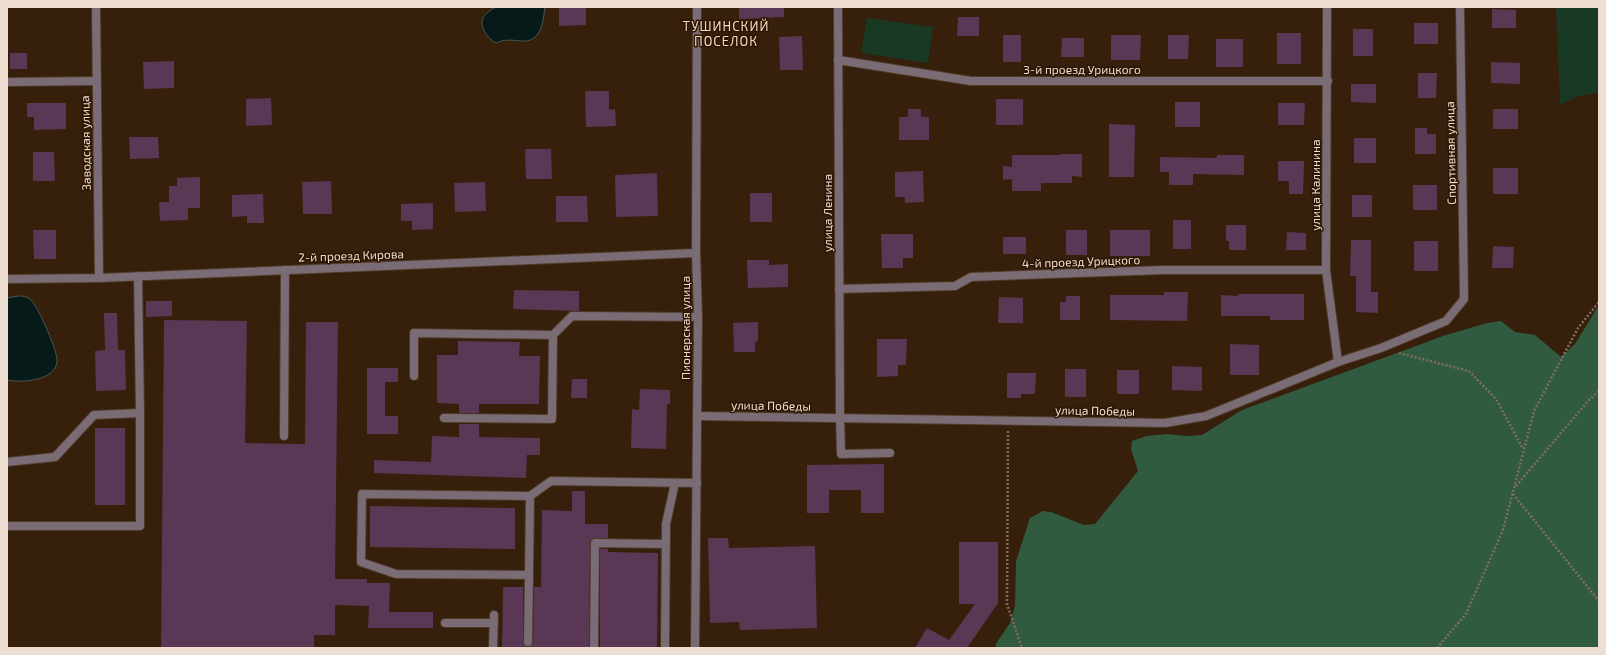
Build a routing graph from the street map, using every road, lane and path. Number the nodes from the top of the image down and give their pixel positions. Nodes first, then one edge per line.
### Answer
1 (96, 7) edge
2 (697, 7) edge
3 (838, 7) edge
4 (1327, 7) edge
5 (1460, 7) edge
6 (838, 60) junction
7 (96, 81) junction
8 (1328, 81) junction
9 (7, 82) edge
10 (696, 253) junction
11 (285, 270) junction
12 (1326, 270) junction
13 (138, 276) junction
14 (99, 278) junction
15 (7, 279) edge
16 (839, 289) junction
17 (1464, 299) joint
18 (1599, 302) edge
19 (698, 317) junction
20 (553, 335) junction
21 (1381, 348) junction
22 (1338, 362) junction
23 (414, 376) dead end
24 (1599, 391) edge
25 (140, 413) junction
26 (697, 416) junction
27 (444, 418) dead end
28 (840, 418) junction
29 (1008, 421) junction
30 (284, 436) dead end
31 (1524, 450) junction
32 (890, 453) dead end
33 (7, 462) edge
34 (675, 483) junction
35 (697, 483) junction
36 (1514, 488) junction
37 (1512, 493) junction
38 (530, 496) junction
39 (7, 526) edge
40 (666, 544) junction
41 (529, 575) junction
42 (1599, 601) edge
43 (494, 614) dead end
44 (445, 622) dead end
45 (494, 623) junction
46 (528, 642) dead end
47 (493, 648) edge
48 (594, 648) edge
49 (665, 648) edge
50 (695, 648) edge
51 (1022, 648) edge
52 (1438, 648) edge

1 - 7 street, Заводская улица
2 - 10 street, Пионерская улица
3 - 6 street, улица Ленина
4 - 8 street, улица Калинина
5 - 17 street, Спортивная улица
6 - 8 street, 3-й проезд Урицкого
6 - 16 street, улица Ленина
7 - 9 street
7 - 14 street, Заводская улица
8 - 12 street, улица Калинина
10 - 11 street, 2-й проезд Кирова
10 - 19 street, Пионерская улица
11 - 13 street, 2-й проезд Кирова
11 - 30 street
12 - 16 street, 4-й проезд Урицкого
12 - 22 street, улица Калинина
13 - 14 street, 2-й проезд Кирова
13 - 25 street
14 - 15 street, 2-й проезд Кирова
16 - 28 street, улица Ленина
17 - 21 street, улица Победы
18 - 31 path
19 - 20 street
19 - 26 street, Пионерская улица
20 - 23 street
20 - 27 street
21 - 22 street, улица Победы
21 - 31 path
22 - 29 street, улица Победы
24 - 36 path
25 - 33 street
25 - 39 street
26 - 28 street, улица Победы
26 - 35 street, Пионерская улица
28 - 29 street, улица Победы
28 - 32 street, улица Ленина
29 - 51 path
31 - 36 path
34 - 35 street
34 - 38 street
34 - 40 street
35 - 50 street, Пионерская улица
36 - 37 path
37 - 42 path
37 - 52 path
38 - 41 street
38 - 41 street
40 - 48 street
40 - 49 street
41 - 46 street
43 - 45 street
44 - 45 street
45 - 47 street

